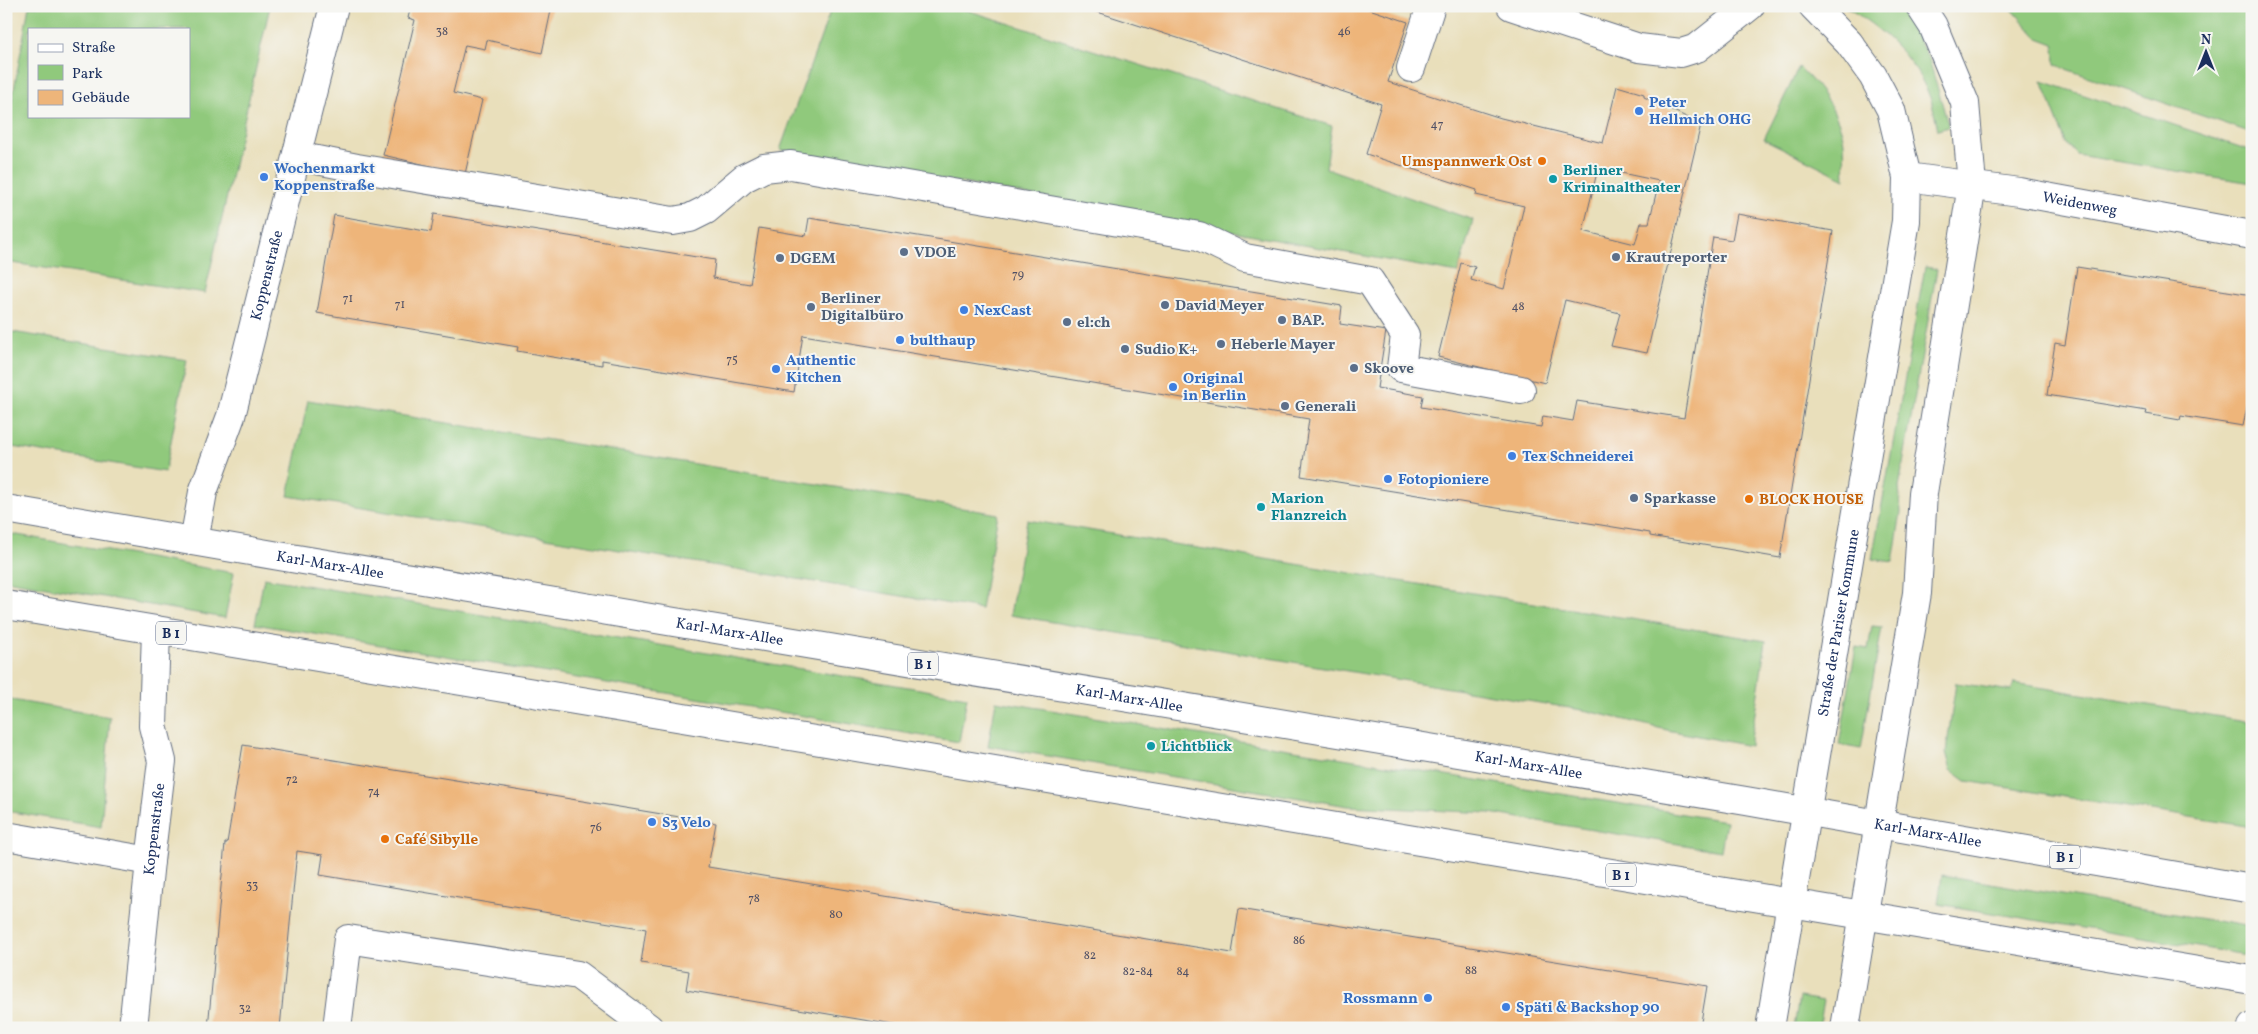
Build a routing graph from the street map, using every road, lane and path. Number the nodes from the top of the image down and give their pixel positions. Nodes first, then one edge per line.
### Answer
1 (334, 6) edge
2 (1431, 6) edge
3 (1511, 6) edge
4 (1750, 6) edge
5 (1813, 6) edge
6 (1920, 6) edge
7 (1411, 68) dead end
8 (297, 156) junction
9 (1907, 178) junction
10 (1972, 185) junction
11 (2252, 235) edge
12 (1521, 390) dead end
13 (6, 509) edge
14 (194, 541) junction
15 (6, 605) edge
16 (156, 630) junction
17 (1806, 812) junction
18 (1879, 825) junction
19 (6, 836) edge
20 (150, 861) junction
21 (2252, 889) edge
22 (1791, 904) junction
23 (1864, 916) junction
24 (2252, 980) edge
25 (133, 1028) edge
26 (337, 1028) edge
27 (649, 1028) edge
28 (1770, 1028) edge
29 (1845, 1028) edge

1 - 8 main road, Koppenstraße
2 - 7 main road
3 - 4 main road
5 - 9 main road, Straße der Pariser Kommune
6 - 10 main road
8 - 12 main road
8 - 14 main road, Koppenstraße
9 - 10 main road, Weidenweg
9 - 17 main road, Straße der Pariser Kommune
10 - 11 main road, Weidenweg
10 - 18 main road
13 - 14 main road, Karl-Marx-Allee / B 1
14 - 17 main road, Karl-Marx-Allee / B 1
15 - 16 main road, B 1
16 - 20 main road, Koppenstraße
16 - 22 main road, B 1
17 - 18 main road, Karl-Marx-Allee / B 1
17 - 22 main road, Straße der Pariser Kommune
18 - 21 main road, Karl-Marx-Allee / B 1
18 - 23 main road
19 - 20 main road
20 - 25 main road, Koppenstraße
22 - 23 main road, B 1
22 - 28 main road, Straße der Pariser Kommune
23 - 24 main road, B 1
23 - 29 main road
26 - 27 main road

